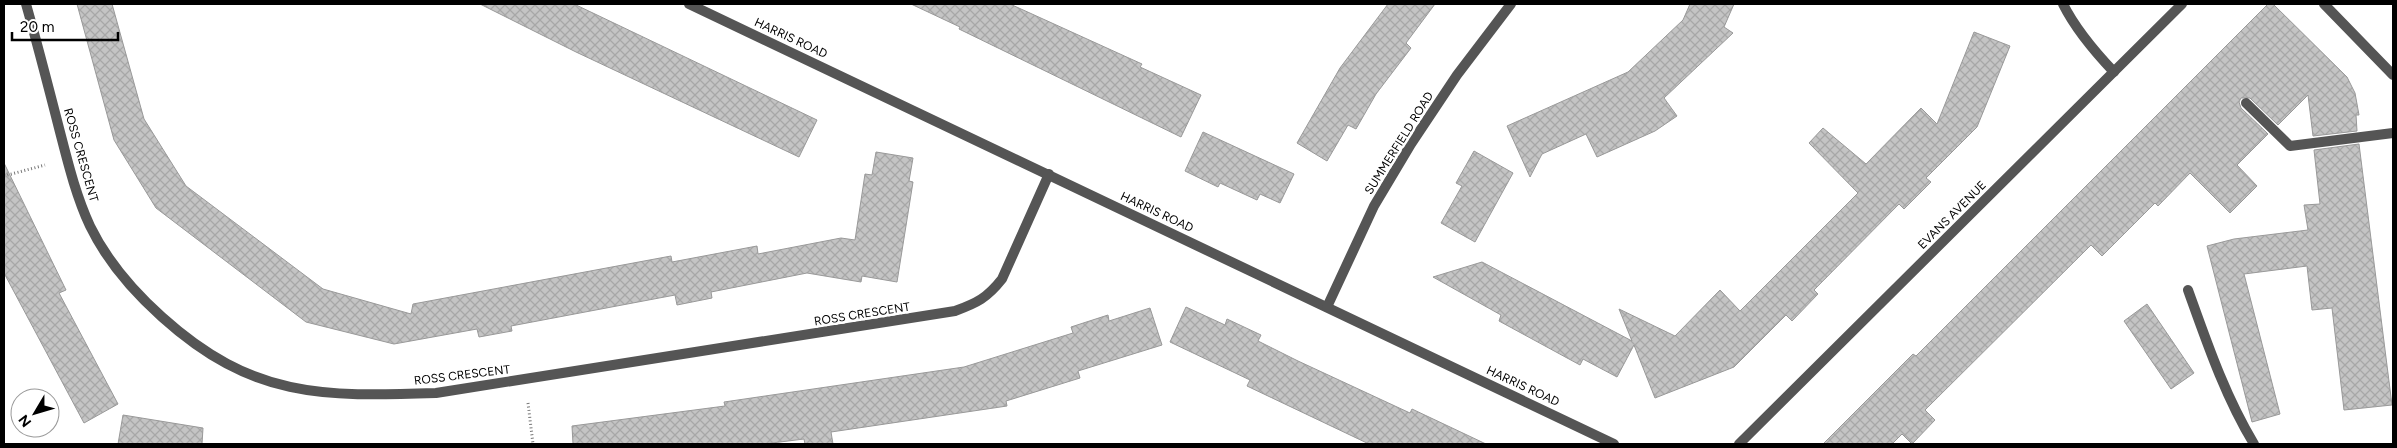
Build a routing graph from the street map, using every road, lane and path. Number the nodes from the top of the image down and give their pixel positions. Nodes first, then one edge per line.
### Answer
1 (26, 4) edge
2 (689, 4) edge
3 (1511, 4) edge
4 (2063, 4) edge
5 (2182, 4) edge
6 (2324, 4) edge
7 (2114, 72) junction
8 (2393, 75) edge
9 (2246, 102) dead end
10 (2393, 133) edge
11 (67, 159) junction
12 (1048, 174) junction
13 (4, 176) edge
14 (2188, 290) dead end
15 (1327, 307) junction
16 (525, 380) junction
17 (533, 444) edge
18 (1614, 444) edge
19 (1739, 444) edge
20 (2254, 444) edge

1 - 11 street, ROSS CRESCENT
2 - 12 street, HARRIS ROAD
3 - 15 street, SUMMERFIELD ROAD
4 - 7 street
5 - 7 street, EVANS AVENUE
6 - 8 street
7 - 19 street, EVANS AVENUE
9 - 10 street
11 - 13 path
11 - 16 street, ROSS CRESCENT
12 - 15 street, HARRIS ROAD
12 - 16 street, ROSS CRESCENT
14 - 20 street
15 - 18 street, HARRIS ROAD
16 - 17 path

